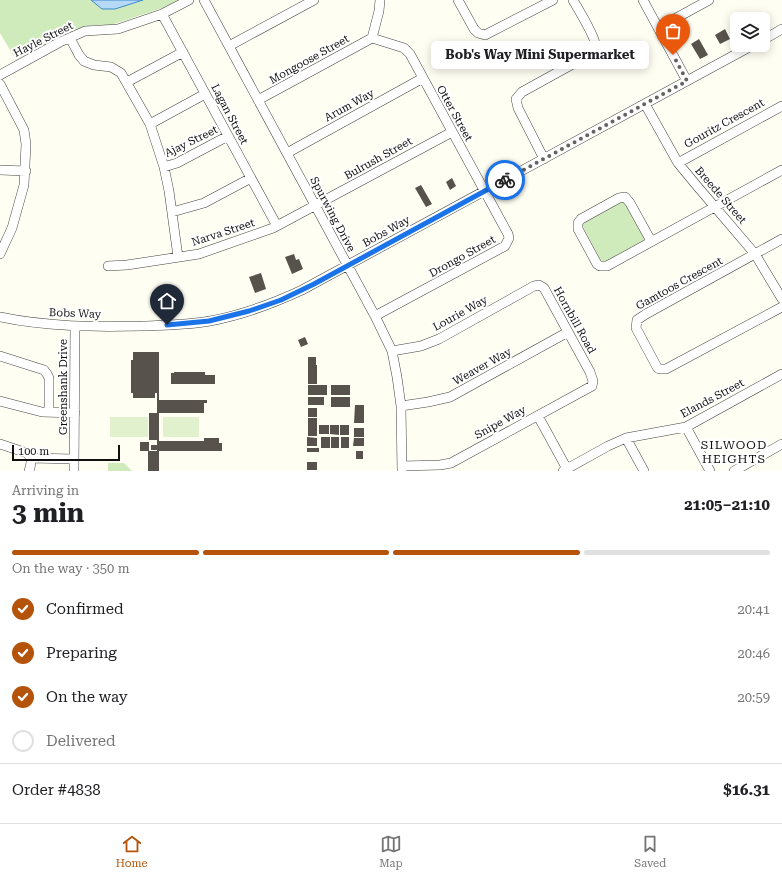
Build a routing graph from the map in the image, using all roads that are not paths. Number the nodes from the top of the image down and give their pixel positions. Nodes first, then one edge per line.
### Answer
1 (189, 0) edge
2 (204, 0) edge
3 (314, 0) edge
4 (380, 0) edge
5 (458, 0) edge
6 (552, 0) edge
7 (573, 0) edge
8 (643, 0) edge
9 (709, 0) edge
10 (162, 14) junction
11 (658, 28) junction
12 (782, 29) edge
13 (770, 36) edge
14 (70, 38) junction
15 (372, 38) junction
16 (229, 46) junction
17 (183, 52) junction
18 (740, 52) edge
19 (0, 75) edge
20 (423, 78) junction
21 (687, 81) junction
22 (127, 82) junction
23 (0, 84) edge
24 (206, 94) junction
25 (258, 100) junction
26 (645, 104) junction
27 (782, 106) edge
28 (150, 124) junction
29 (452, 132) junction
30 (228, 136) junction
31 (287, 153) junction
32 (544, 159) junction
33 (678, 162) junction
34 (164, 167) junction
35 (0, 170) edge
36 (782, 170) edge
37 (26, 171) junction
38 (251, 178) junction
39 (484, 191) junction
40 (315, 206) junction
41 (715, 207) junction
42 (172, 212) junction
43 (277, 226) junction
44 (782, 239) edge
45 (651, 241) junction
46 (0, 252) edge
47 (756, 254) junction
48 (178, 257) junction
49 (347, 265) junction
50 (108, 266) dead end
51 (534, 286) joint
52 (782, 299) edge
53 (782, 307) edge
54 (376, 316) junction
55 (0, 317) edge
56 (75, 327) junction
57 (568, 332) junction
58 (392, 351) junction
59 (0, 356) edge
60 (590, 372) joint
61 (782, 374) edge
62 (0, 401) edge
63 (401, 406) junction
64 (49, 412) junction
65 (75, 412) junction
66 (538, 416) junction
67 (686, 427) junction
68 (626, 438) junction
69 (0, 444) edge
70 (782, 444) edge
71 (31, 458) junction
72 (74, 459) junction
73 (402, 468) edge
74 (565, 470) edge
75 (29, 471) edge
76 (74, 471) edge
77 (644, 471) edge
78 (710, 471) edge
79 (734, 471) edge

1 - 10 street, Hayle Street
2 - 16 street, Spurwing Drive
3 - 16 street
4 - 15 street
5 - 6 street
7 - 32 street
8 - 11 street
9 - 11 street
10 - 14 street, Hayle Street
10 - 17 street, Lagan Street
11 - 21 street
12 - 13 street
14 - 19 street, Hayle Street
14 - 22 street
15 - 20 street, Otter Street
15 - 25 street, Mongoose Street
16 - 25 street, Spurwing Drive
17 - 22 street
17 - 24 street, Lagan Street
18 - 21 street, Bobs Way
20 - 29 street, Otter Street
20 - 31 street, Arum Way
21 - 26 street, Bobs Way
22 - 28 street
23 - 37 street
24 - 28 street
24 - 30 street, Lagan Street
25 - 31 street, Spurwing Drive
26 - 32 street, Bobs Way
26 - 33 street, Breede Street
27 - 33 street, Gouritz Crescent
28 - 34 street
29 - 39 street, Otter Street
29 - 40 street, Bulrush Street
30 - 34 street, Ajay Street
30 - 38 street, Lagan Street
31 - 40 street, Spurwing Drive
32 - 39 street, Bobs Way
33 - 41 street, Breede Street
34 - 42 street
35 - 37 street
36 - 41 street
37 - 46 street
38 - 42 street
38 - 43 street, Lagan Street
39 - 49 street, Bobs Way
39 - 54 street, Drongo Street
40 - 43 street, Narva Street
40 - 49 street, Spurwing Drive
41 - 45 street
41 - 47 street, Breede Street
42 - 48 street
43 - 48 street, Narva Street
44 - 47 street, Gamtoos Crescent
45 - 45 street
47 - 52 street, Breede Street
47 - 53 street, Gamtoos Crescent
48 - 50 street, Narva Street
49 - 54 street, Spurwing Drive
49 - 56 street, Bobs Way
51 - 57 street, Hornbill Road
51 - 58 street, Lourie Way
54 - 58 street, Spurwing Drive
55 - 56 street, Bobs Way
56 - 65 street, Greenshank Drive
57 - 60 street, Hornbill Road
57 - 63 street, Weaver Way
58 - 63 street, Spurwing Drive
59 - 64 street
60 - 66 street, Snipe Way
61 - 67 street, Elands Street
62 - 64 street
63 - 73 street, Spurwing Drive
64 - 65 street
65 - 72 street, Greenshank Drive
66 - 73 street, Snipe Way
66 - 74 street
67 - 68 street, Elands Street
67 - 78 street
68 - 74 street, Elands Street
68 - 77 street
69 - 71 street
70 - 79 street
71 - 72 street
71 - 75 street
72 - 76 street, Greenshank Drive

